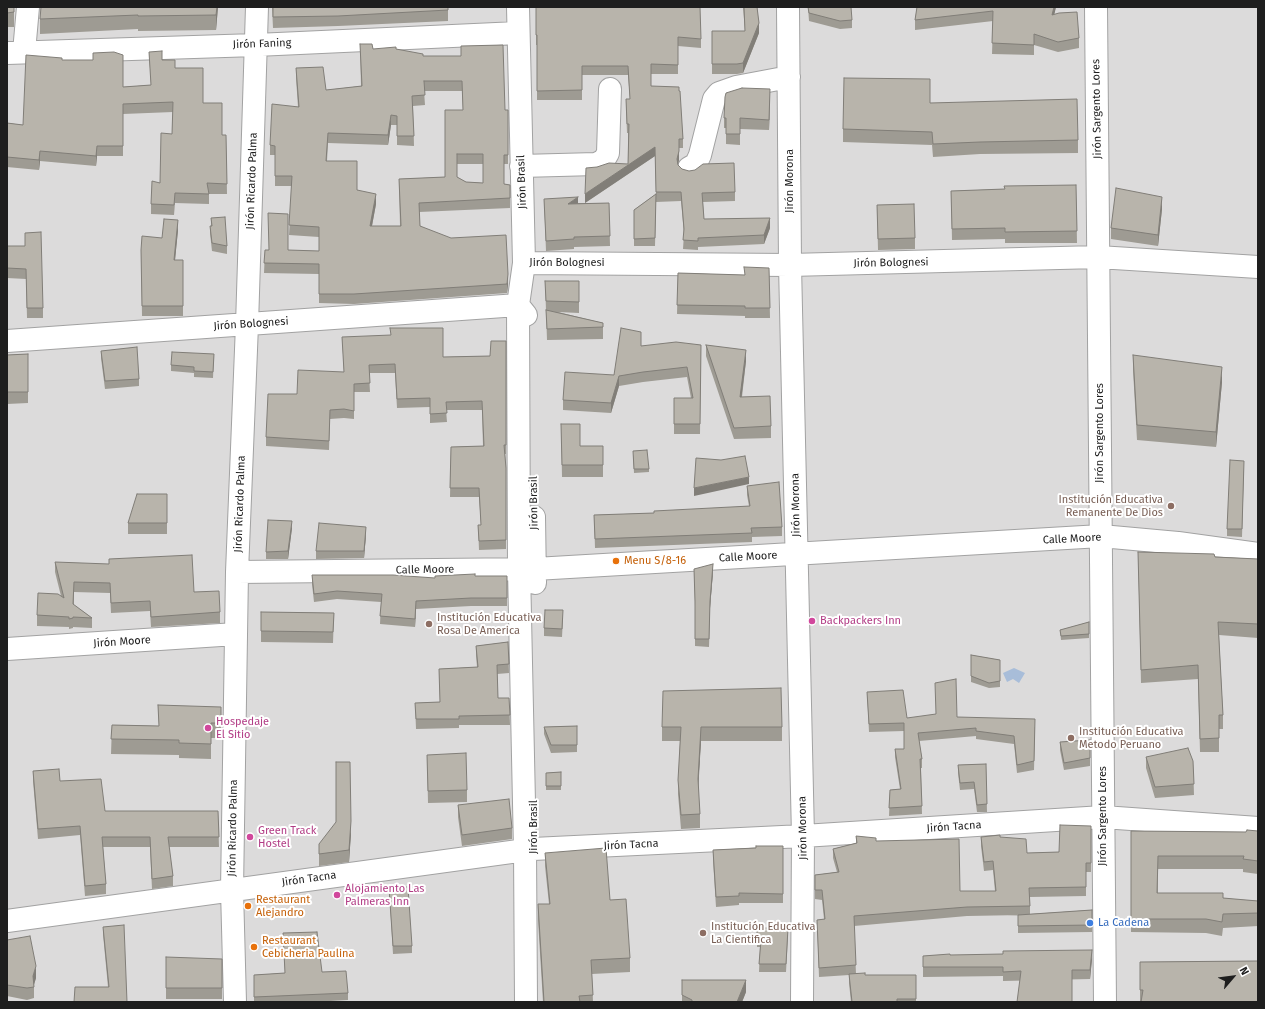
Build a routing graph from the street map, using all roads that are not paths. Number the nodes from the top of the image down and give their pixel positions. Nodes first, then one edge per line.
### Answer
1 (28, 7) edge
2 (257, 7) edge
3 (518, 7) edge
4 (788, 7) edge
5 (1096, 7) edge
6 (518, 33) junction
7 (256, 45) junction
8 (16, 53) edge
9 (789, 77) junction
10 (610, 89) dead end
11 (522, 166) junction
12 (689, 168) dead end
13 (1098, 257) junction
14 (524, 263) junction
15 (790, 265) junction
16 (1258, 267) edge
17 (518, 304) junction
18 (247, 325) junction
19 (7, 341) edge
20 (1101, 536) junction
21 (797, 554) junction
22 (1258, 554) edge
23 (527, 569) junction
24 (238, 572) junction
25 (236, 634) junction
26 (7, 649) edge
27 (1103, 817) junction
28 (1258, 828) edge
29 (803, 836) junction
30 (529, 850) junction
31 (232, 890) junction
32 (7, 921) edge
33 (235, 1002) edge
34 (526, 1002) edge
35 (534, 1002) edge
36 (802, 1002) edge
37 (1105, 1002) edge

1 - 8 street
2 - 7 street, Jirón Ricardo Palma
3 - 6 street, Jirón Brasil
4 - 9 street, Jirón Morona
5 - 13 street, Jirón Sargento Lores
6 - 7 street, Jirón Faning
6 - 11 street, Jirón Brasil
7 - 8 street, Jirón Faning
7 - 18 street, Jirón Ricardo Palma
9 - 12 street
9 - 15 street, Jirón Morona
10 - 11 street
11 - 14 street, Jirón Brasil
13 - 15 street, Jirón Bolognesi
13 - 16 street, Jirón Bolognesi
13 - 20 street, Jirón Sargento Lores
14 - 15 street, Jirón Bolognesi
14 - 17 street, Jirón Brasil
15 - 21 street, Jirón Morona
17 - 18 street, Jirón Bolognesi
17 - 23 street, Jirón Brasil
18 - 19 street, Jirón Bolognesi
18 - 24 street, Jirón Ricardo Palma
20 - 21 street, Calle Moore
20 - 22 street, Calle Moore
20 - 27 street, Jirón Sargento Lores
21 - 23 street, Calle Moore
21 - 29 street, Jirón Morona
23 - 24 street, Calle Moore
23 - 30 street, Jirón Brasil
24 - 25 street, Jirón Ricardo Palma
25 - 26 street, Jirón Moore
25 - 31 street, Jirón Ricardo Palma
27 - 28 street, Jirón Tacna
27 - 29 street, Jirón Tacna
27 - 37 street, Jirón Sargento Lores
29 - 30 street, Jirón Tacna
29 - 36 street, Jirón Morona
30 - 31 street, Jirón Tacna
30 - 34 street
30 - 35 street, Jirón Brasil
31 - 32 street, Jirón Tacna
31 - 33 street, Jirón Ricardo Palma

